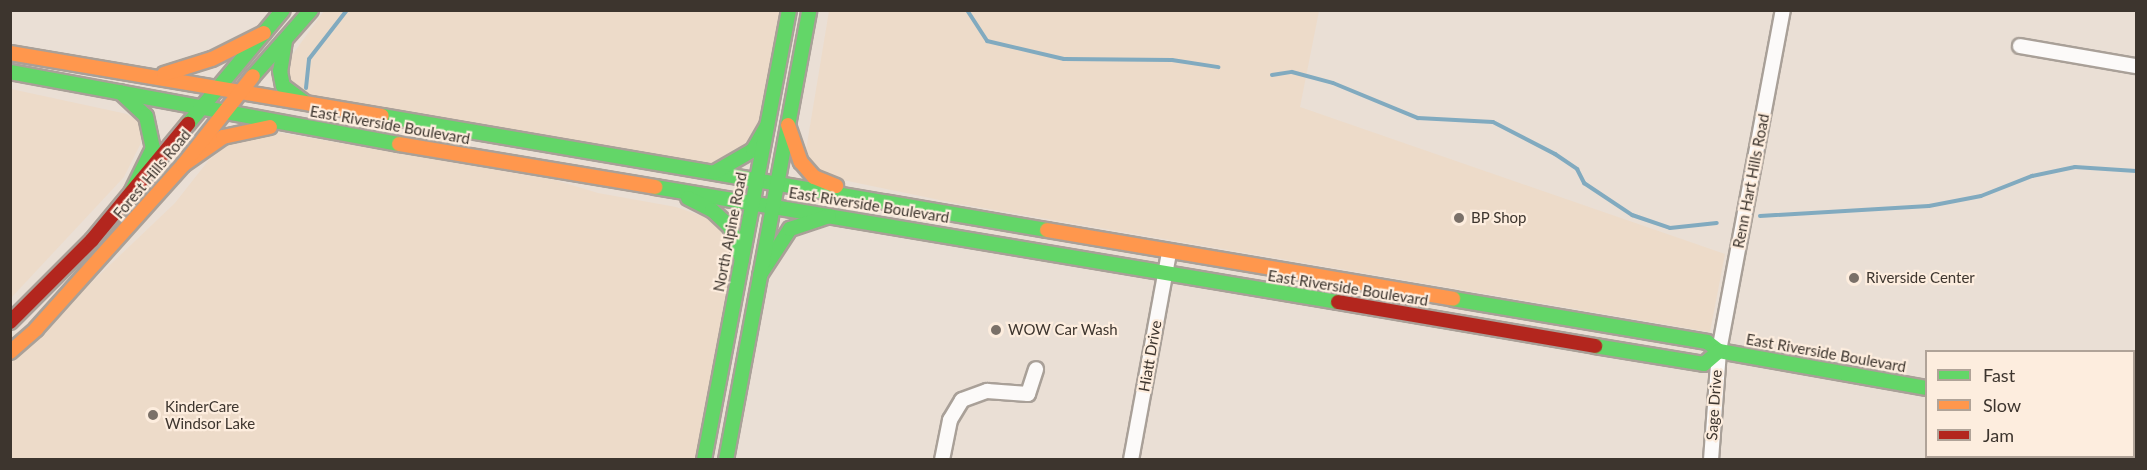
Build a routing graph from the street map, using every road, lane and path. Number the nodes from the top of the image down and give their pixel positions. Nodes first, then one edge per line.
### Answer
1 (283, 10) edge
2 (311, 10) edge
3 (789, 10) edge
4 (809, 10) edge
5 (1783, 10) edge
6 (264, 33) junction
7 (285, 41) junction
8 (2020, 45) dead end
9 (10, 53) edge
10 (2136, 66) edge
11 (10, 72) edge
12 (148, 77) junction
13 (221, 87) junction
14 (116, 90) junction
15 (240, 91) junction
16 (321, 105) junction
17 (202, 107) junction
18 (222, 111) junction
19 (767, 126) junction
20 (788, 126) junction
21 (322, 130) junction
22 (183, 165) junction
23 (715, 172) junction
24 (757, 179) junction
25 (777, 183) junction
26 (668, 188) junction
27 (130, 195) junction
28 (862, 197) junction
29 (753, 202) junction
30 (773, 206) junction
31 (830, 216) junction
32 (1169, 253) junction
33 (742, 260) junction
34 (1164, 274) junction
35 (760, 275) junction
36 (10, 322) edge
37 (1719, 351) junction
38 (10, 352) edge
39 (1036, 369) dead end
40 (1925, 388) edge
41 (718, 392) junction
42 (737, 395) junction
43 (704, 459) edge
44 (726, 459) edge
45 (942, 459) edge
46 (1131, 459) edge
47 (1711, 459) edge

1 - 6 main road, Forest Hills Road
2 - 7 main road, Forest Hills Road
3 - 19 main road, North Alpine Road
4 - 20 main road
5 - 37 street, Renn Hart Hills Road
6 - 12 main road
6 - 13 main road, Forest Hills Road
7 - 15 main road, Forest Hills Road
7 - 16 main road
8 - 10 street
9 - 12 main road, East Riverside Boulevard
11 - 14 main road, East Riverside Boulevard
12 - 13 main road, East Riverside Boulevard
13 - 15 main road, East Riverside Boulevard
13 - 17 main road, Forest Hills Road
14 - 17 main road, East Riverside Boulevard
14 - 27 main road
15 - 16 main road, East Riverside Boulevard
15 - 18 main road, Forest Hills Road
16 - 23 main road, East Riverside Boulevard
17 - 18 main road, East Riverside Boulevard
17 - 27 main road, Forest Hills Road
18 - 21 main road, East Riverside Boulevard
18 - 22 main road, Forest Hills Road
19 - 23 main road
19 - 24 main road, North Alpine Road
20 - 25 main road
20 - 28 main road
21 - 22 main road
21 - 26 main road, East Riverside Boulevard
22 - 38 main road, Forest Hills Road
23 - 24 main road, East Riverside Boulevard
24 - 25 main road, East Riverside Boulevard
24 - 29 main road, North Alpine Road
25 - 28 main road, East Riverside Boulevard
25 - 30 main road
26 - 29 main road, East Riverside Boulevard
26 - 33 main road
27 - 36 main road, Forest Hills Road
28 - 32 main road, East Riverside Boulevard
29 - 30 main road, East Riverside Boulevard
29 - 33 main road, North Alpine Road
30 - 31 main road, East Riverside Boulevard
30 - 35 main road
31 - 34 main road, East Riverside Boulevard
31 - 35 main road
32 - 34 street, Hiatt Drive
32 - 37 main road, East Riverside Boulevard
33 - 41 main road, North Alpine Road
34 - 37 main road, East Riverside Boulevard
34 - 46 street, Hiatt Drive
35 - 42 main road
37 - 40 main road, East Riverside Boulevard
37 - 47 street, Sage Drive
39 - 45 street
41 - 42 main road
41 - 43 main road, North Alpine Road
42 - 44 main road

